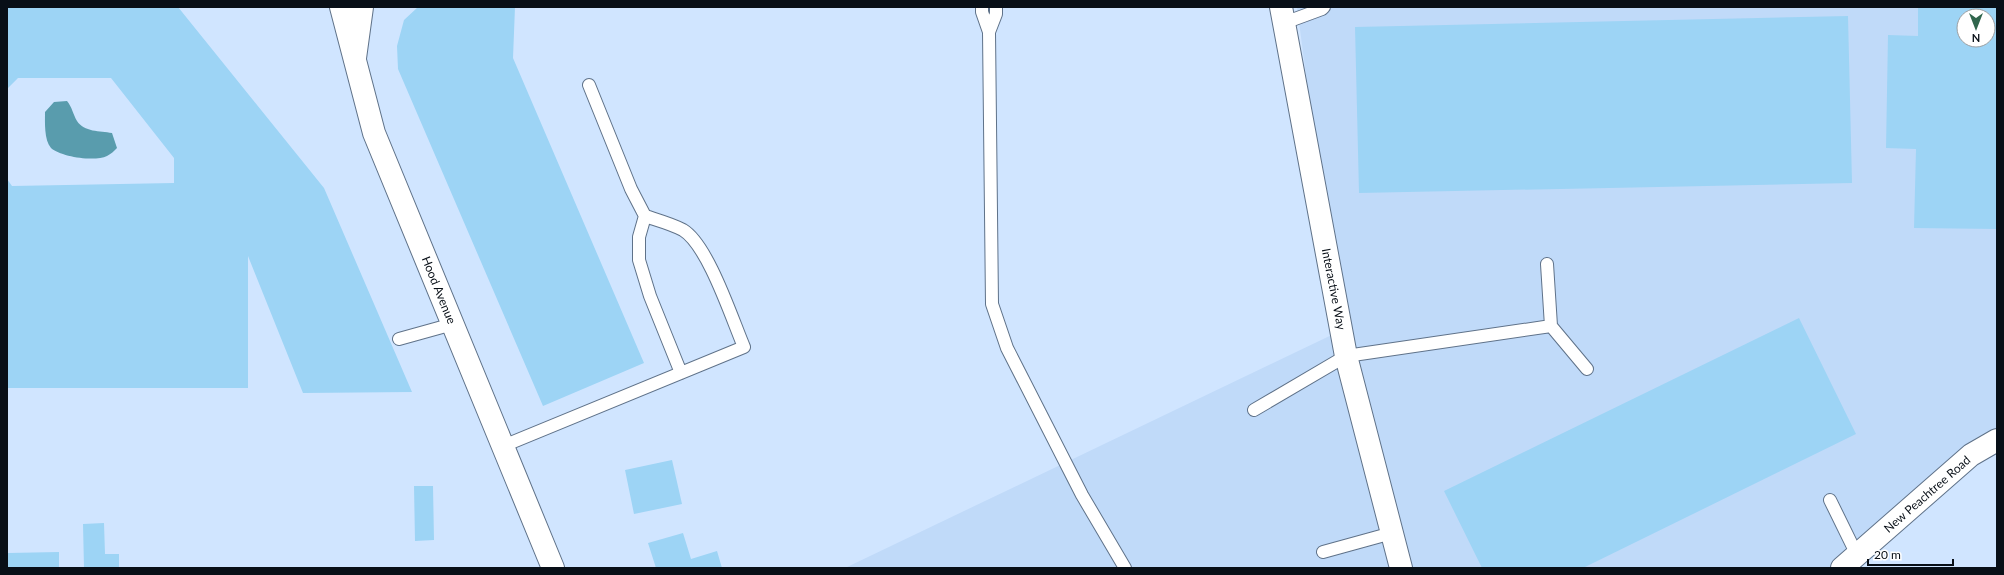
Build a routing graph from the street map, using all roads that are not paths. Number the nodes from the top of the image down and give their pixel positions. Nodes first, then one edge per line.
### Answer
1 (341, 7) edge
2 (362, 7) edge
3 (982, 7) edge
4 (996, 7) edge
5 (1324, 7) edge
6 (1282, 15) edge
7 (989, 32) junction
8 (355, 58) junction
9 (589, 85) dead end
10 (645, 216) junction
11 (1547, 264) dead end
12 (453, 324) junction
13 (1551, 326) junction
14 (399, 339) dead end
15 (1346, 356) junction
16 (1587, 369) dead end
17 (681, 373) junction
18 (1254, 410) dead end
19 (1997, 440) edge
20 (503, 446) junction
21 (1830, 500) dead end
22 (1392, 533) junction
23 (1324, 552) dead end
24 (1849, 562) edge
25 (553, 568) edge
26 (1125, 568) edge
27 (1401, 568) edge

1 - 8 street, Hood Avenue
2 - 8 street
3 - 7 lane
4 - 7 lane
5 - 6 lane
6 - 15 street, Interactive Way
7 - 26 lane
8 - 12 street, Hood Avenue
9 - 10 lane
10 - 17 lane
10 - 17 lane
11 - 13 lane
12 - 14 lane
12 - 20 street, Hood Avenue
13 - 15 lane
13 - 16 lane
15 - 18 lane
15 - 22 street, Interactive Way
17 - 20 lane
19 - 24 street, New Peachtree Road
20 - 25 street, Hood Avenue
21 - 24 lane
22 - 23 lane
22 - 27 street, Interactive Way

